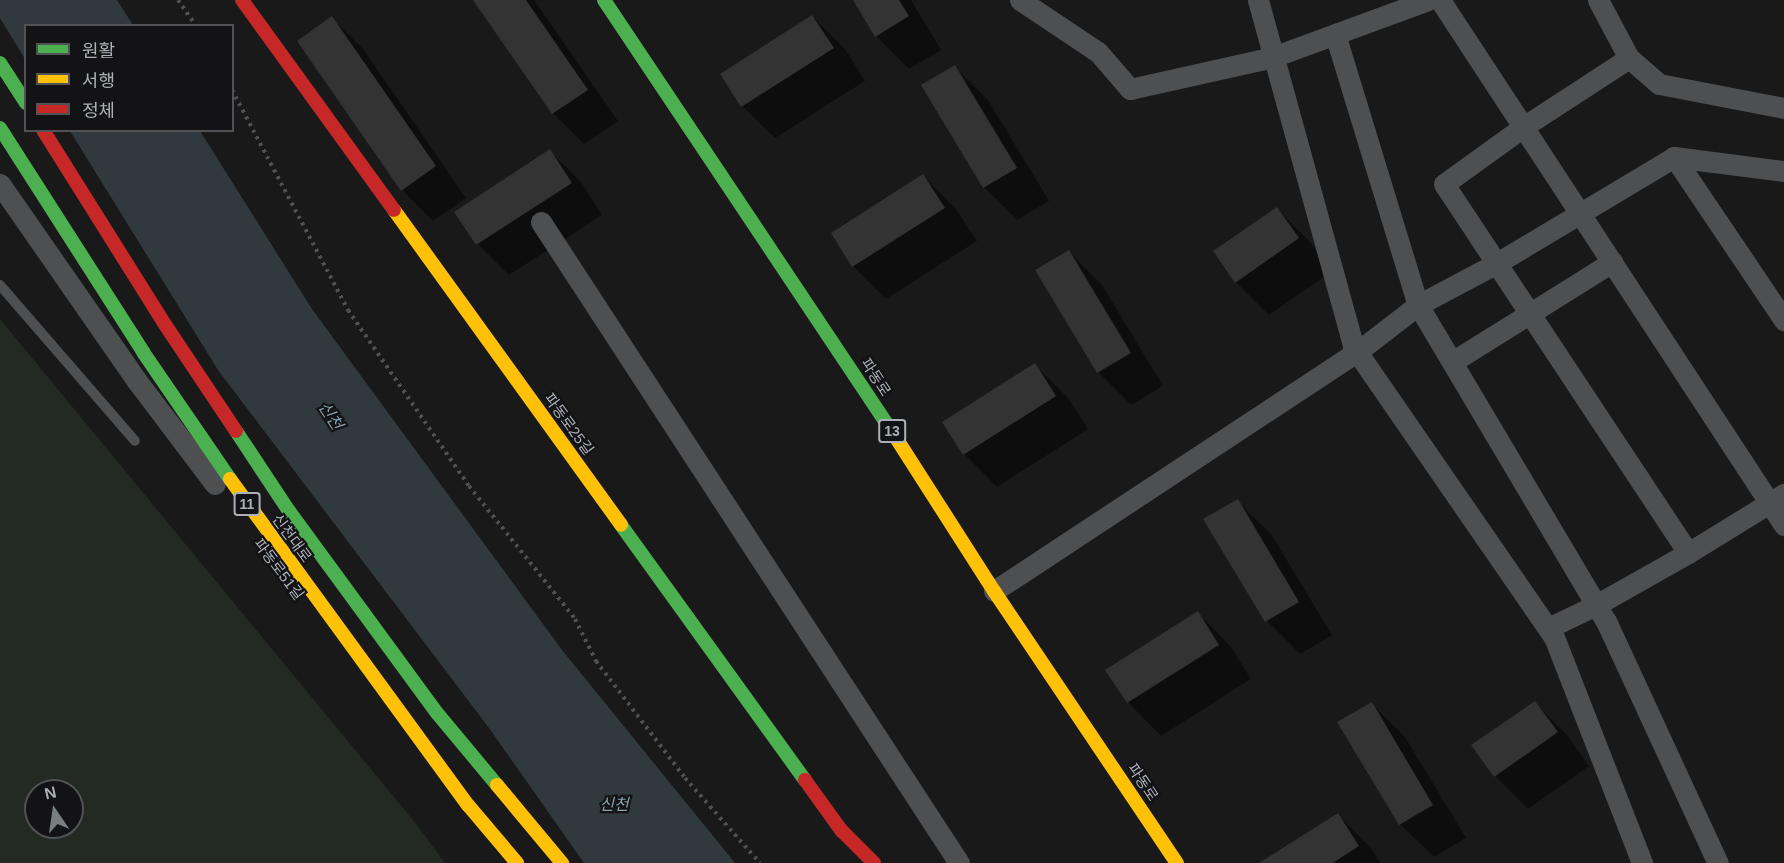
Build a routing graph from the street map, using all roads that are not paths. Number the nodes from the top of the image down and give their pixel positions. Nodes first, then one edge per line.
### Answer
1 (242, 0) edge
2 (604, 0) edge
3 (1020, 0) edge
4 (1257, 0) edge
5 (1428, 0) edge
6 (1440, 0) edge
7 (1598, 0) edge
8 (1335, 34) junction
9 (1273, 57) junction
10 (1629, 58) junction
11 (0, 63) edge
12 (24, 100) edge
13 (1784, 108) edge
14 (1523, 127) junction
15 (0, 128) edge
16 (44, 132) edge
17 (1674, 158) junction
18 (1784, 171) edge
19 (0, 184) edge
20 (1579, 213) junction
21 (541, 222) dead end
22 (1612, 262) junction
23 (1497, 263) junction
24 (0, 285) edge
25 (1418, 305) junction
26 (1529, 312) junction
27 (1784, 320) edge
28 (1357, 352) junction
29 (1452, 362) junction
30 (135, 441) dead end
31 (1777, 499) edge
32 (1784, 525) edge
33 (1689, 553) junction
34 (994, 591) junction
35 (1596, 605) junction
36 (1548, 628) junction
37 (501, 863) edge
38 (517, 863) edge
39 (562, 863) edge
40 (874, 863) edge
41 (959, 863) edge
42 (1177, 863) edge
43 (1642, 863) edge
44 (1718, 863) edge

1 - 40 main road, 파동로25길
2 - 34 main road, 파동로 / 13
3 - 9 street
4 - 9 street
5 - 8 street
6 - 14 street
7 - 10 street
8 - 9 street
8 - 25 street
9 - 28 street
10 - 13 street
10 - 14 street
11 - 12 main road
14 - 20 street
14 - 23 street
15 - 38 main road, 신천대로 / 11
16 - 39 main road, 신천대로 / 11
17 - 18 street
17 - 20 street
17 - 27 street
19 - 37 street, 파동로51길
20 - 22 street
20 - 23 street
21 - 41 street
22 - 26 street
22 - 31 street
23 - 25 street
23 - 26 street
24 - 30 lane
25 - 28 street
25 - 29 street
26 - 29 street
26 - 33 street
28 - 34 street
28 - 36 street
29 - 35 street
31 - 32 street
31 - 33 street
33 - 35 street
34 - 42 main road, 파동로 / 13
35 - 36 street
35 - 44 street
36 - 43 street

